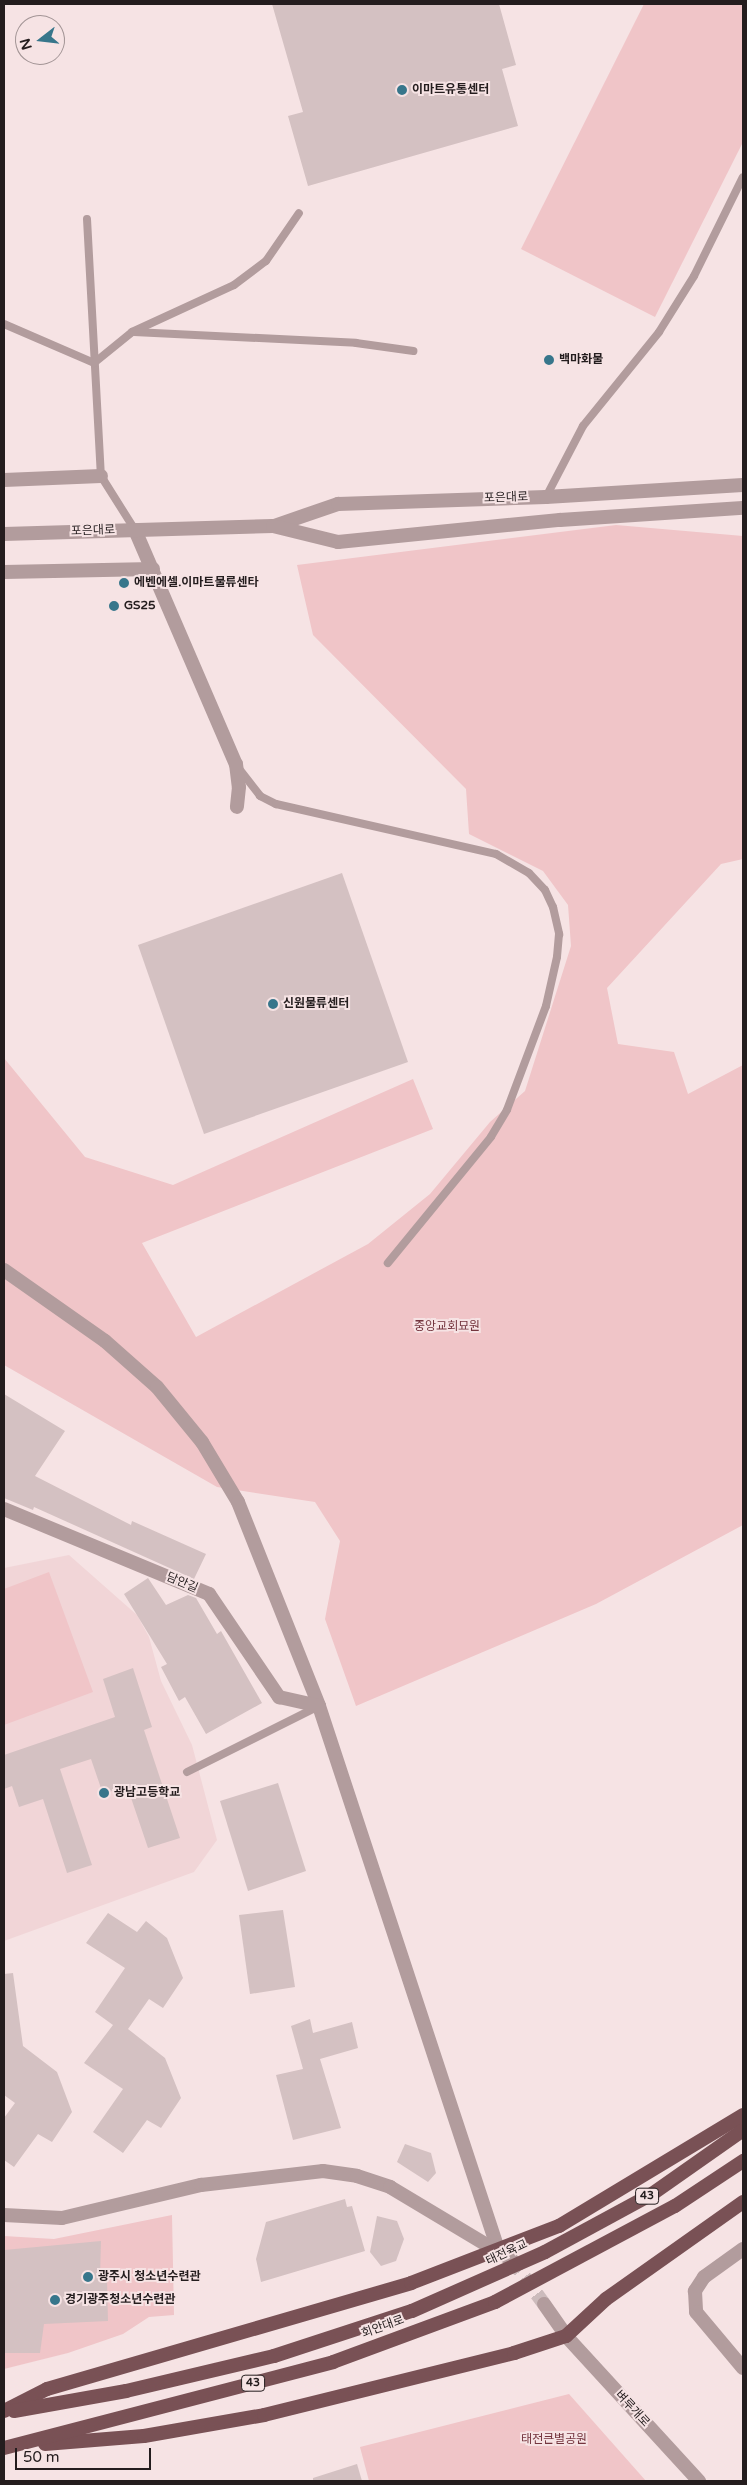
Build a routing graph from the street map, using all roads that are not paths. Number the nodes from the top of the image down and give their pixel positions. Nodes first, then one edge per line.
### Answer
1 (743, 177) edge
2 (299, 213) dead end
3 (87, 219) dead end
4 (4, 324) edge
5 (132, 332) junction
6 (413, 351) dead end
7 (94, 363) junction
8 (101, 476) junction
9 (4, 480) edge
10 (743, 485) edge
11 (546, 497) junction
12 (743, 508) edge
13 (273, 526) junction
14 (135, 530) junction
15 (4, 534) edge
16 (153, 568) junction
17 (4, 572) edge
18 (236, 764) junction
19 (237, 806) dead end
20 (388, 1262) dead end
21 (4, 1270) edge
22 (4, 1509) edge
23 (318, 1706) junction
24 (187, 1772) dead end
25 (743, 2115) edge
26 (743, 2130) edge
27 (743, 2161) edge
28 (743, 2202) edge
29 (4, 2215) edge
30 (498, 2249) junction
31 (743, 2250) edge
32 (512, 2260) tunnel mouth
33 (481, 2282) joint
34 (544, 2304) tunnel mouth
35 (566, 2336) junction
36 (743, 2368) edge
37 (4, 2412) edge
38 (6, 2448) edge
39 (699, 2481) edge

1 - 11 lane
2 - 5 lane
3 - 7 lane
4 - 7 lane
5 - 6 lane
5 - 7 lane
7 - 8 lane
8 - 9 street
8 - 14 lane
10 - 11 street, 포은대로
11 - 13 street, 포은대로
12 - 13 street, 포은대로
13 - 14 street, 포은대로
14 - 15 street, 포은대로
14 - 16 street
16 - 17 street
16 - 18 street
18 - 19 street
18 - 20 lane
21 - 23 street
22 - 23 street, 담안길
23 - 24 lane
23 - 30 street
25 - 30 highway
26 - 33 highway, 태전육교 / 43
27 - 38 highway, 회안대로 / 43
28 - 35 highway
29 - 30 street
30 - 32 street
30 - 37 highway
31 - 36 street
33 - 37 highway, 회안대로 / 43
34 - 35 street, 벼루개로
35 - 38 highway
35 - 39 street, 벼루개로

